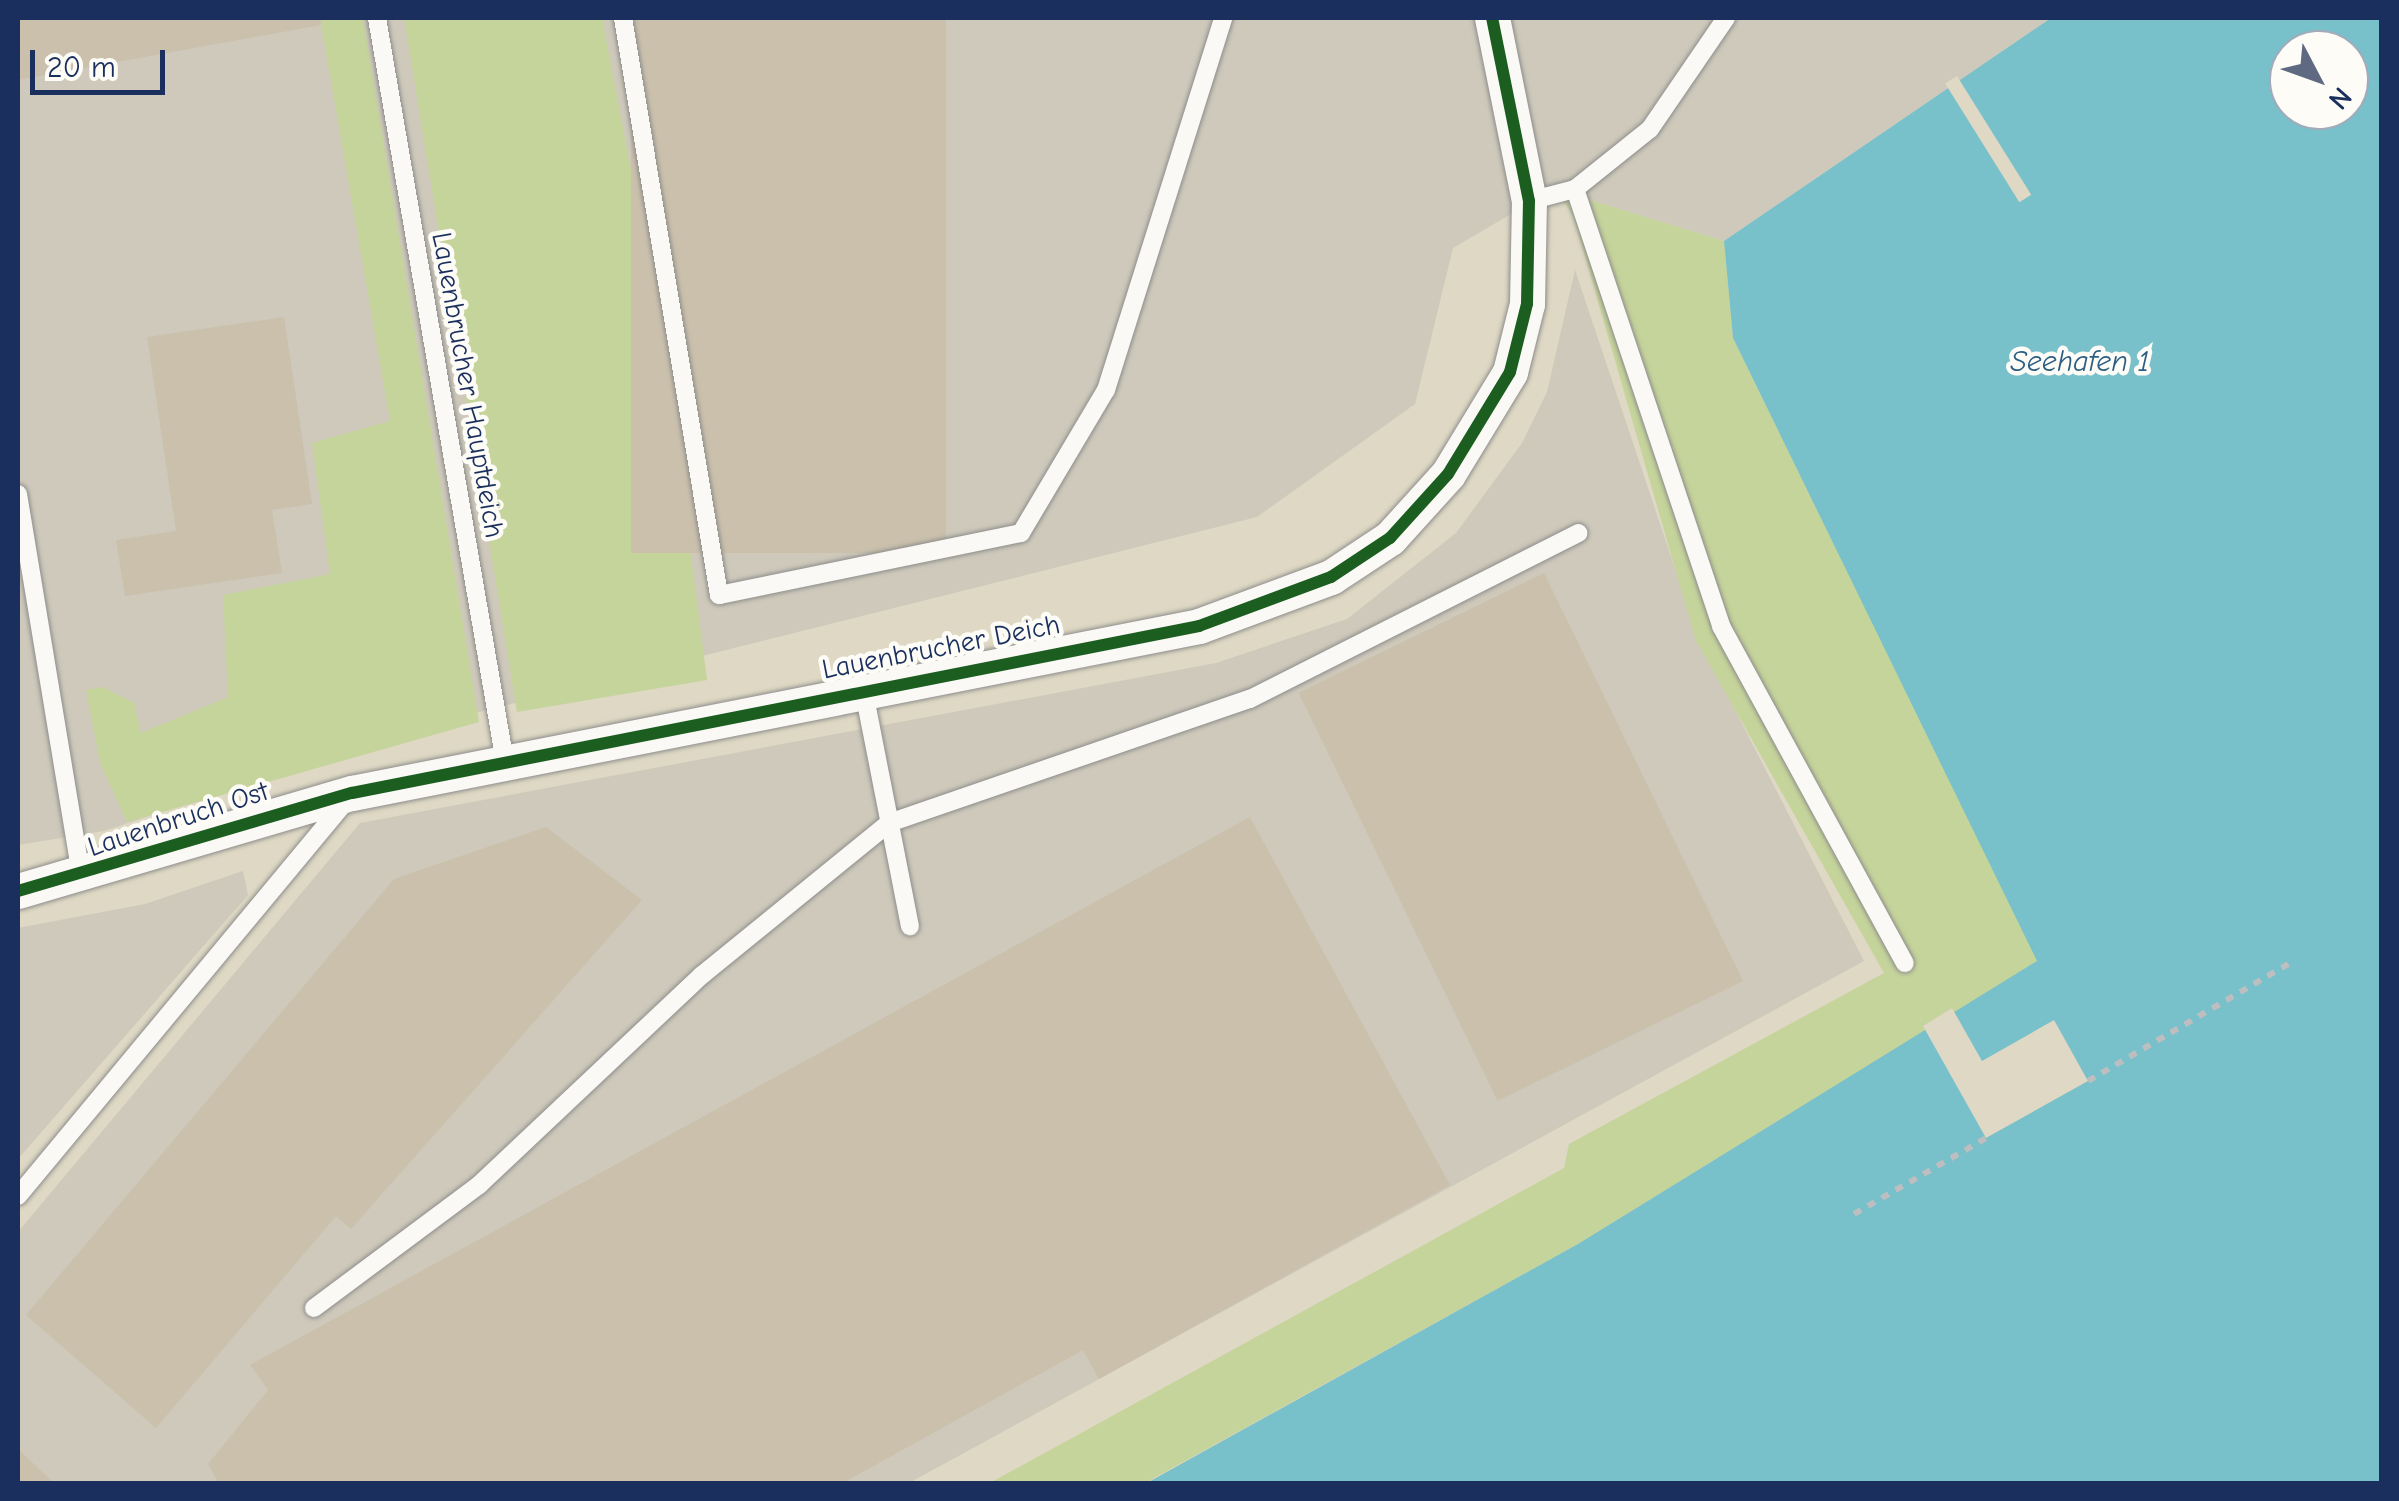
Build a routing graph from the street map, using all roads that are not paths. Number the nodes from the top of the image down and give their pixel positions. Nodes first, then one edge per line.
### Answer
1 (377, 18) edge
2 (623, 18) edge
3 (1223, 18) edge
4 (1492, 18) edge
5 (1726, 18) edge
6 (1576, 189) junction
7 (1529, 201) junction
8 (18, 494) edge
9 (1578, 533) dead end
10 (862, 686) junction
11 (505, 762) junction
12 (352, 794) junction
13 (889, 824) junction
14 (81, 876) junction
15 (18, 891) edge
16 (910, 926) dead end
17 (1905, 963) dead end
18 (18, 1196) edge
19 (314, 1308) dead end

1 - 11 lane, Lauenbrucher Hauptdeich
2 - 3 lane
4 - 7 street, Lauenbrucher Deich
5 - 6 lane
6 - 7 lane
6 - 17 lane
7 - 10 street, Lauenbrucher Deich
8 - 14 lane
9 - 13 lane
10 - 11 street, Lauenbrucher Deich
10 - 13 lane
11 - 12 street, Lauenbrucher Deich
12 - 14 street, Lauenbruch Ost
12 - 18 lane
13 - 16 lane
13 - 19 lane
14 - 15 street, Lauenbruch Ost

